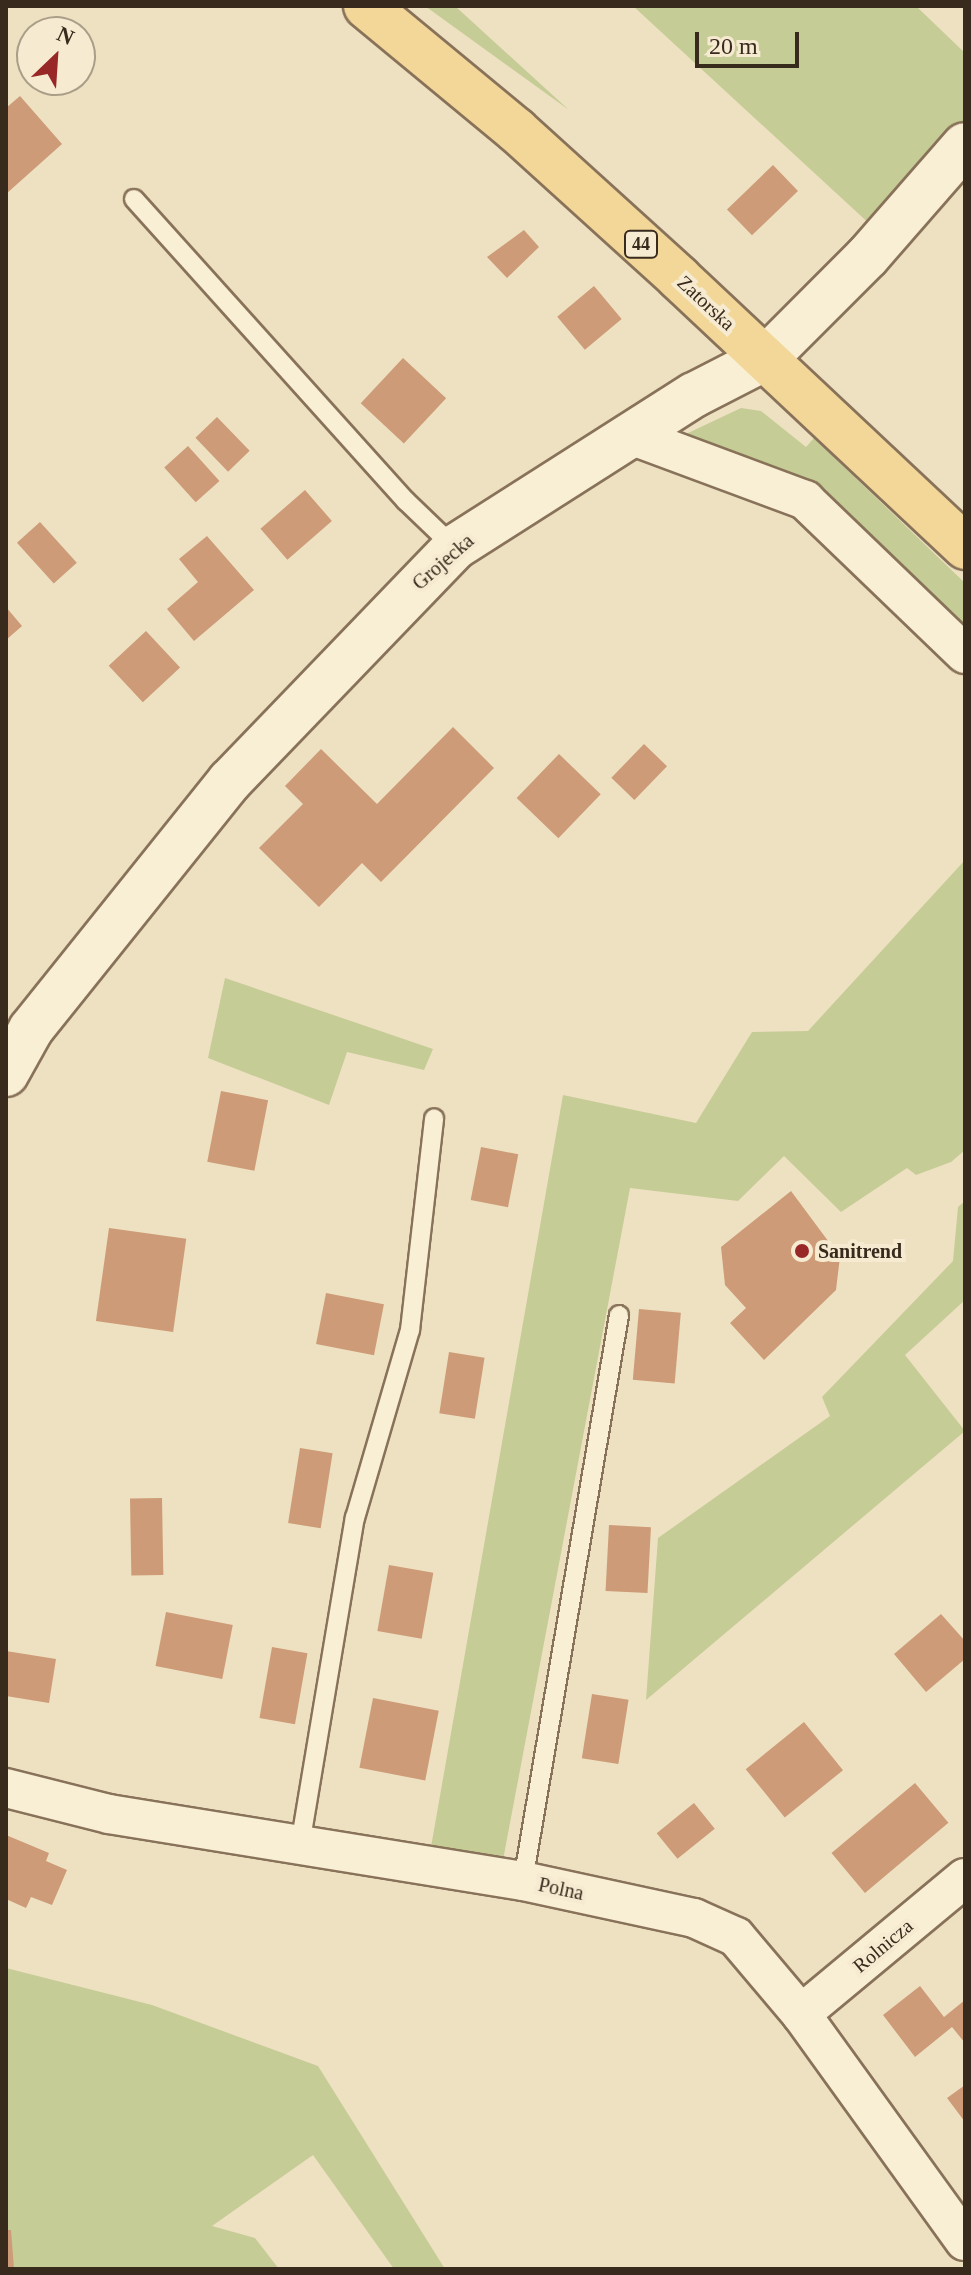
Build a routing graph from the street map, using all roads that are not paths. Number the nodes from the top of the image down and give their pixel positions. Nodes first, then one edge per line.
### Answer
1 (366, 6) edge
2 (965, 145) edge
3 (134, 199) dead end
4 (766, 358) junction
5 (633, 436) junction
6 (455, 547) junction
7 (965, 547) edge
8 (965, 654) edge
9 (6, 1074) edge
10 (434, 1118) dead end
11 (619, 1315) dead end
12 (6, 1788) edge
13 (300, 1845) junction
14 (965, 1878) edge
15 (523, 1881) junction
16 (801, 2014) junction
17 (965, 2241) edge

1 - 4 main road, Zatorska / 44
2 - 4 street, Grojecka
3 - 6 lane
4 - 5 street, Grojecka
4 - 7 main road, Zatorska / 44
5 - 6 street, Grojecka
5 - 8 street
6 - 9 street, Grojecka
10 - 13 lane
11 - 15 lane
12 - 13 street, Polna
13 - 15 street, Polna
14 - 16 street, Rolnicza
15 - 16 street, Polna
16 - 17 street, Polna

